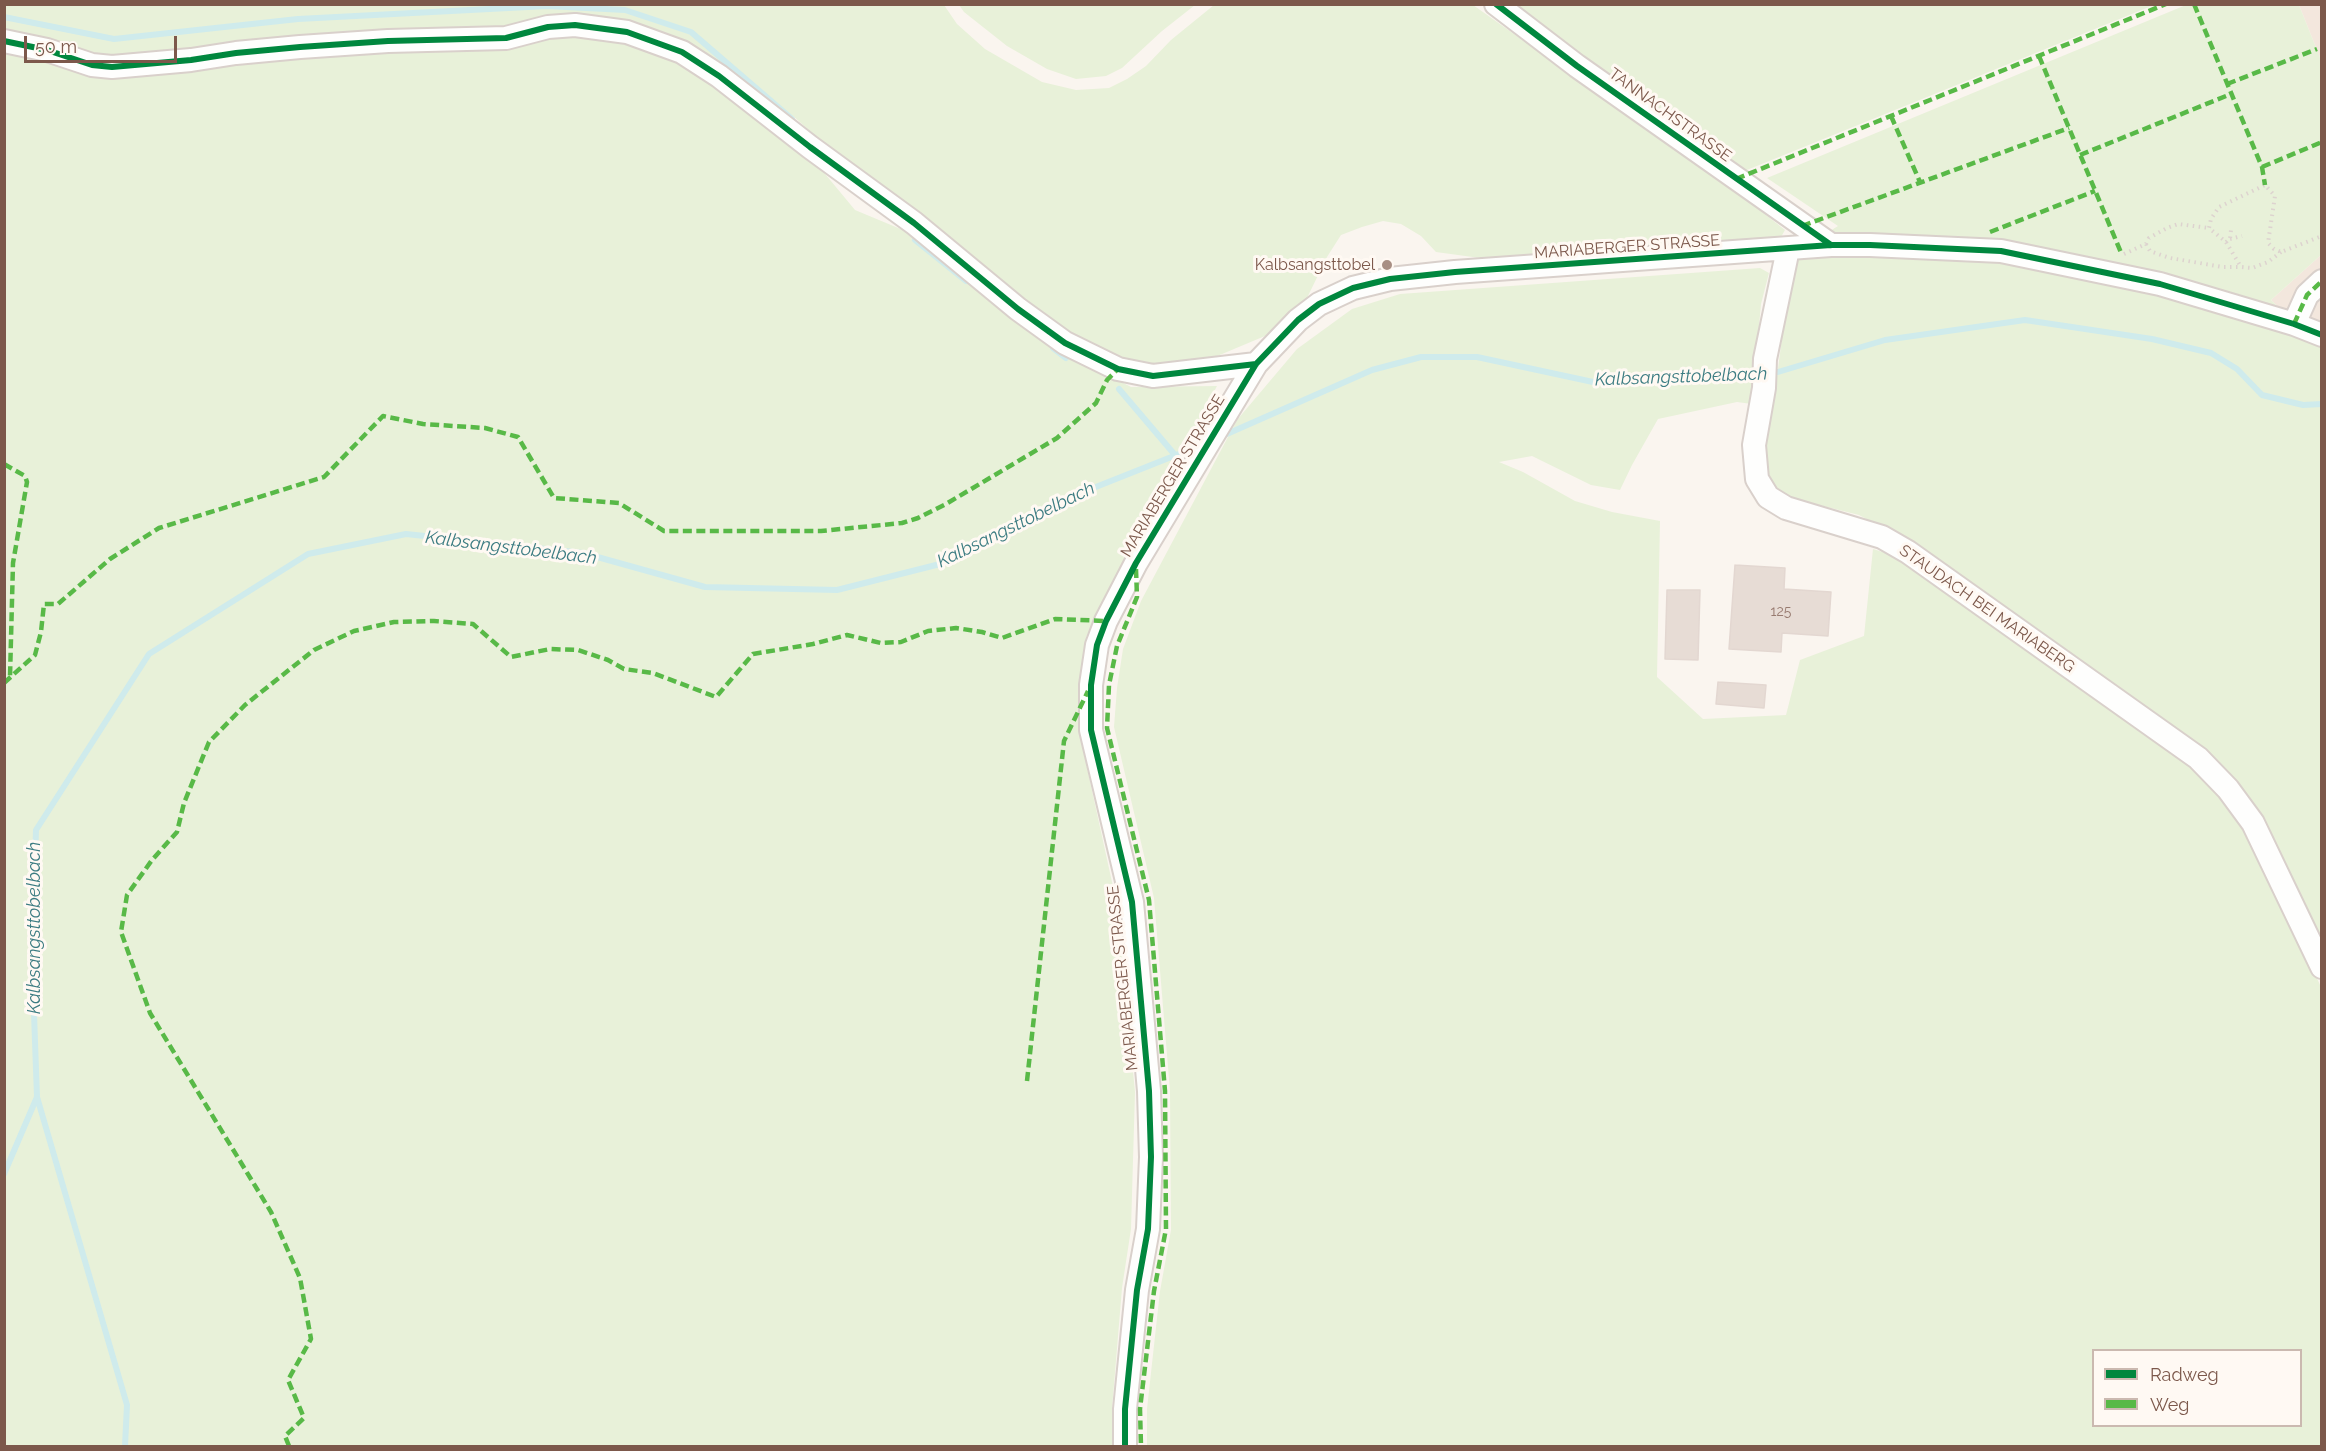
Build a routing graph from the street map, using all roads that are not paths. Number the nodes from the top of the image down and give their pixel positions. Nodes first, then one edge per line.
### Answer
1 (1496, 4) edge
2 (4, 41) edge
3 (1831, 245) junction
4 (1788, 249) junction
5 (2322, 280) edge
6 (2294, 324) junction
7 (2322, 335) edge
8 (1256, 364) junction
9 (2322, 967) edge
10 (1125, 1446) edge

1 - 3 street, TANNACHSTRASSE
2 - 8 street
3 - 4 street, MARIABERGER STRASSE
3 - 6 street, MARIABERGER STRASSE
4 - 8 street, MARIABERGER STRASSE
4 - 9 street, STAUDACH BEI MARIABERG
5 - 6 street
6 - 7 street, MARIABERGER STRASSE
8 - 10 street, MARIABERGER STRASSE

